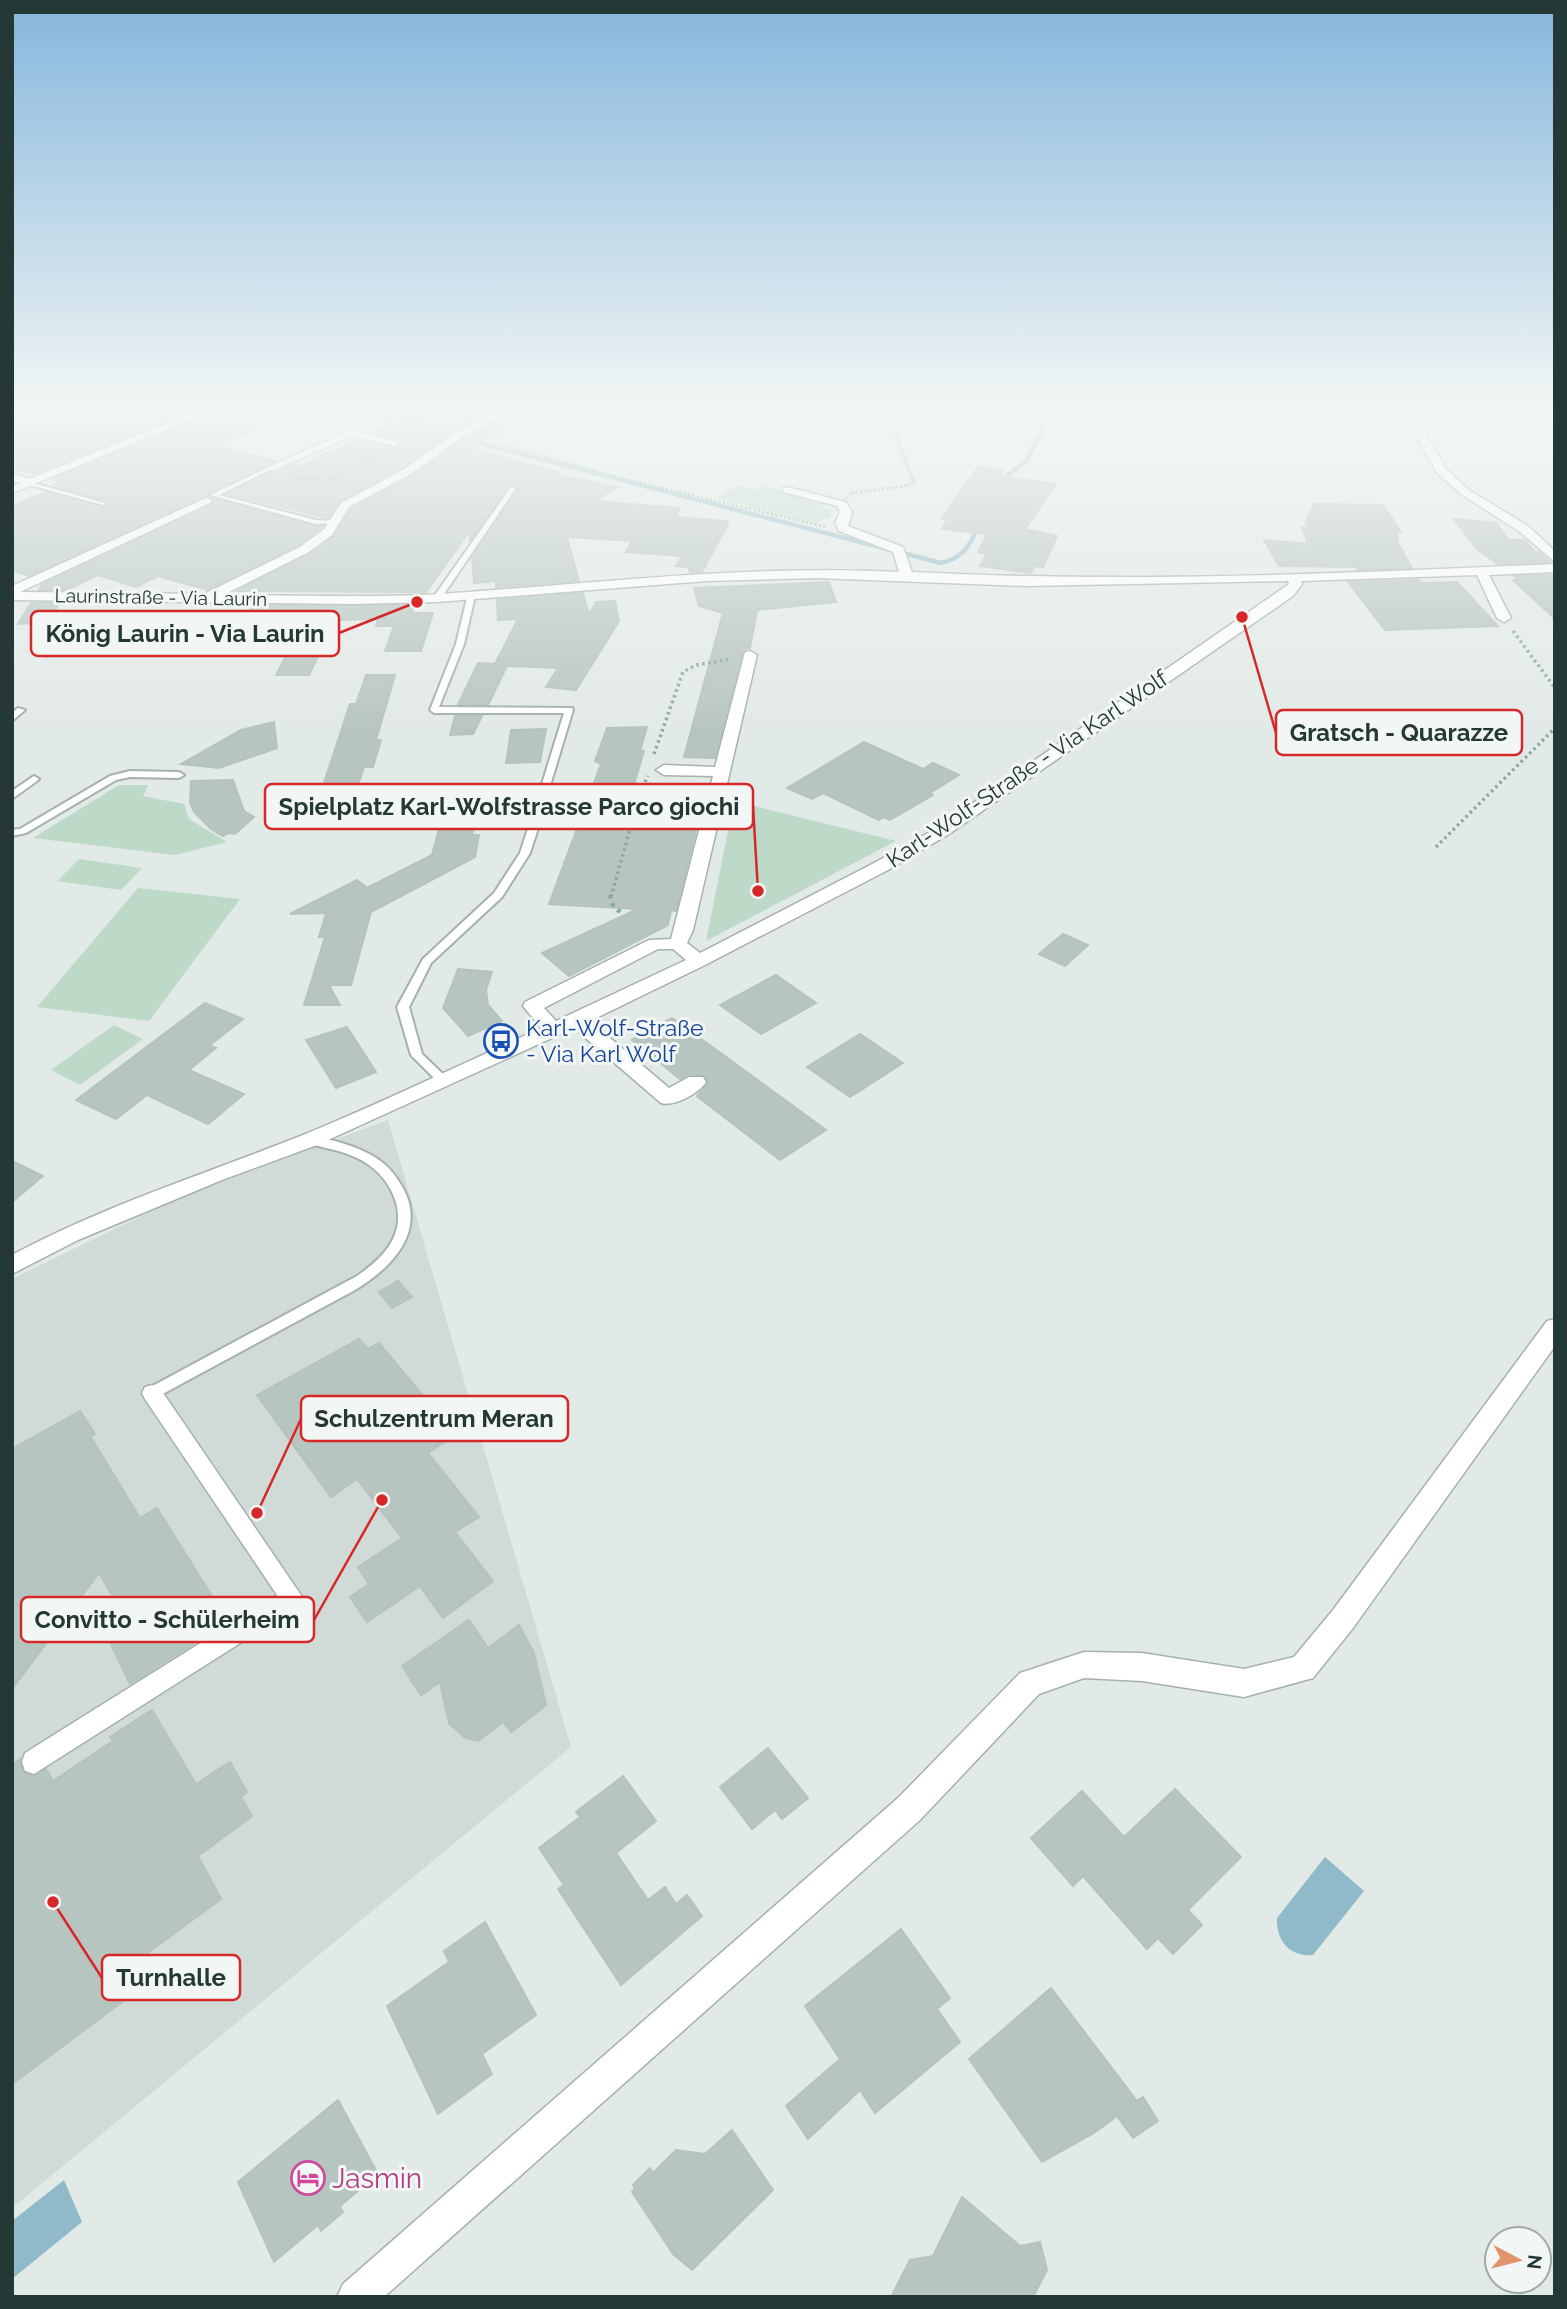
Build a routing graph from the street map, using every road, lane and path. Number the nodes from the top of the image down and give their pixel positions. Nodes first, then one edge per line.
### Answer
1 (173, 517) edge
2 (296, 517) edge
3 (335, 517) edge
4 (493, 517) edge
5 (780, 517) edge
6 (844, 517) edge
7 (1503, 517) edge
8 (333, 522) junction
9 (844, 528) junction
10 (1555, 558) edge
11 (1555, 568) edge
12 (1482, 573) junction
13 (907, 576) junction
14 (1293, 577) junction
15 (12, 593) edge
16 (107, 596) junction
17 (471, 596) junction
18 (204, 598) junction
19 (437, 598) junction
20 (1504, 618) joint
21 (750, 655) dead end
22 (45, 657) dead end
23 (1555, 688) edge
24 (21, 710) dead end
25 (12, 719) edge
26 (1555, 728) edge
27 (664, 770) dead end
28 (722, 772) junction
29 (179, 775) dead end
30 (34, 779) dead end
31 (12, 782) edge
32 (24, 787) junction
33 (546, 787) dead end
34 (12, 796) edge
35 (538, 813) dead end
36 (12, 833) edge
37 (1436, 847) dead end
38 (677, 944) junction
39 (699, 961) junction
40 (577, 1020) junction
41 (553, 1030) junction
42 (443, 1080) junction
43 (696, 1082) dead end
44 (310, 1140) junction
45 (12, 1265) edge
46 (1555, 1328) edge
47 (152, 1393) joint
48 (34, 1762) dead end
49 (356, 2297) edge

1 - 15 street
2 - 8 lane
3 - 8 street
4 - 19 lane
5 - 9 path
6 - 9 street
7 - 10 street
8 - 18 street
9 - 13 street
11 - 12 street, Laurinstraße - Via Laurin
12 - 14 street, Laurinstraße - Via Laurin
12 - 20 street
13 - 14 street, Laurinstraße - Via Laurin
13 - 17 street, Laurinstraße - Via Laurin
14 - 39 street, Karl-Wolf-Straße - Via Karl Wolf
15 - 16 street, Laurinstraße - Via Laurin
16 - 18 street, Laurinstraße - Via Laurin
16 - 22 path
17 - 19 street, Laurinstraße - Via Laurin
17 - 33 lane
18 - 19 street, Laurinstraße - Via Laurin
20 - 23 path
21 - 28 street
24 - 25 lane
26 - 37 path
27 - 28 street
28 - 38 street
29 - 36 lane
30 - 32 lane
31 - 32 lane
32 - 34 lane
35 - 42 lane
38 - 39 street
38 - 41 street
39 - 40 street, Karl-Wolf-Straße - Via Karl Wolf
40 - 41 street, Karl-Wolf-Straße - Via Karl Wolf
40 - 43 street
41 - 42 street, Karl-Wolf-Straße - Via Karl Wolf
42 - 44 street, Karl-Wolf-Straße - Via Karl Wolf
44 - 45 street, Karl-Wolf-Straße - Via Karl Wolf
44 - 47 lane
46 - 49 street
47 - 48 street

